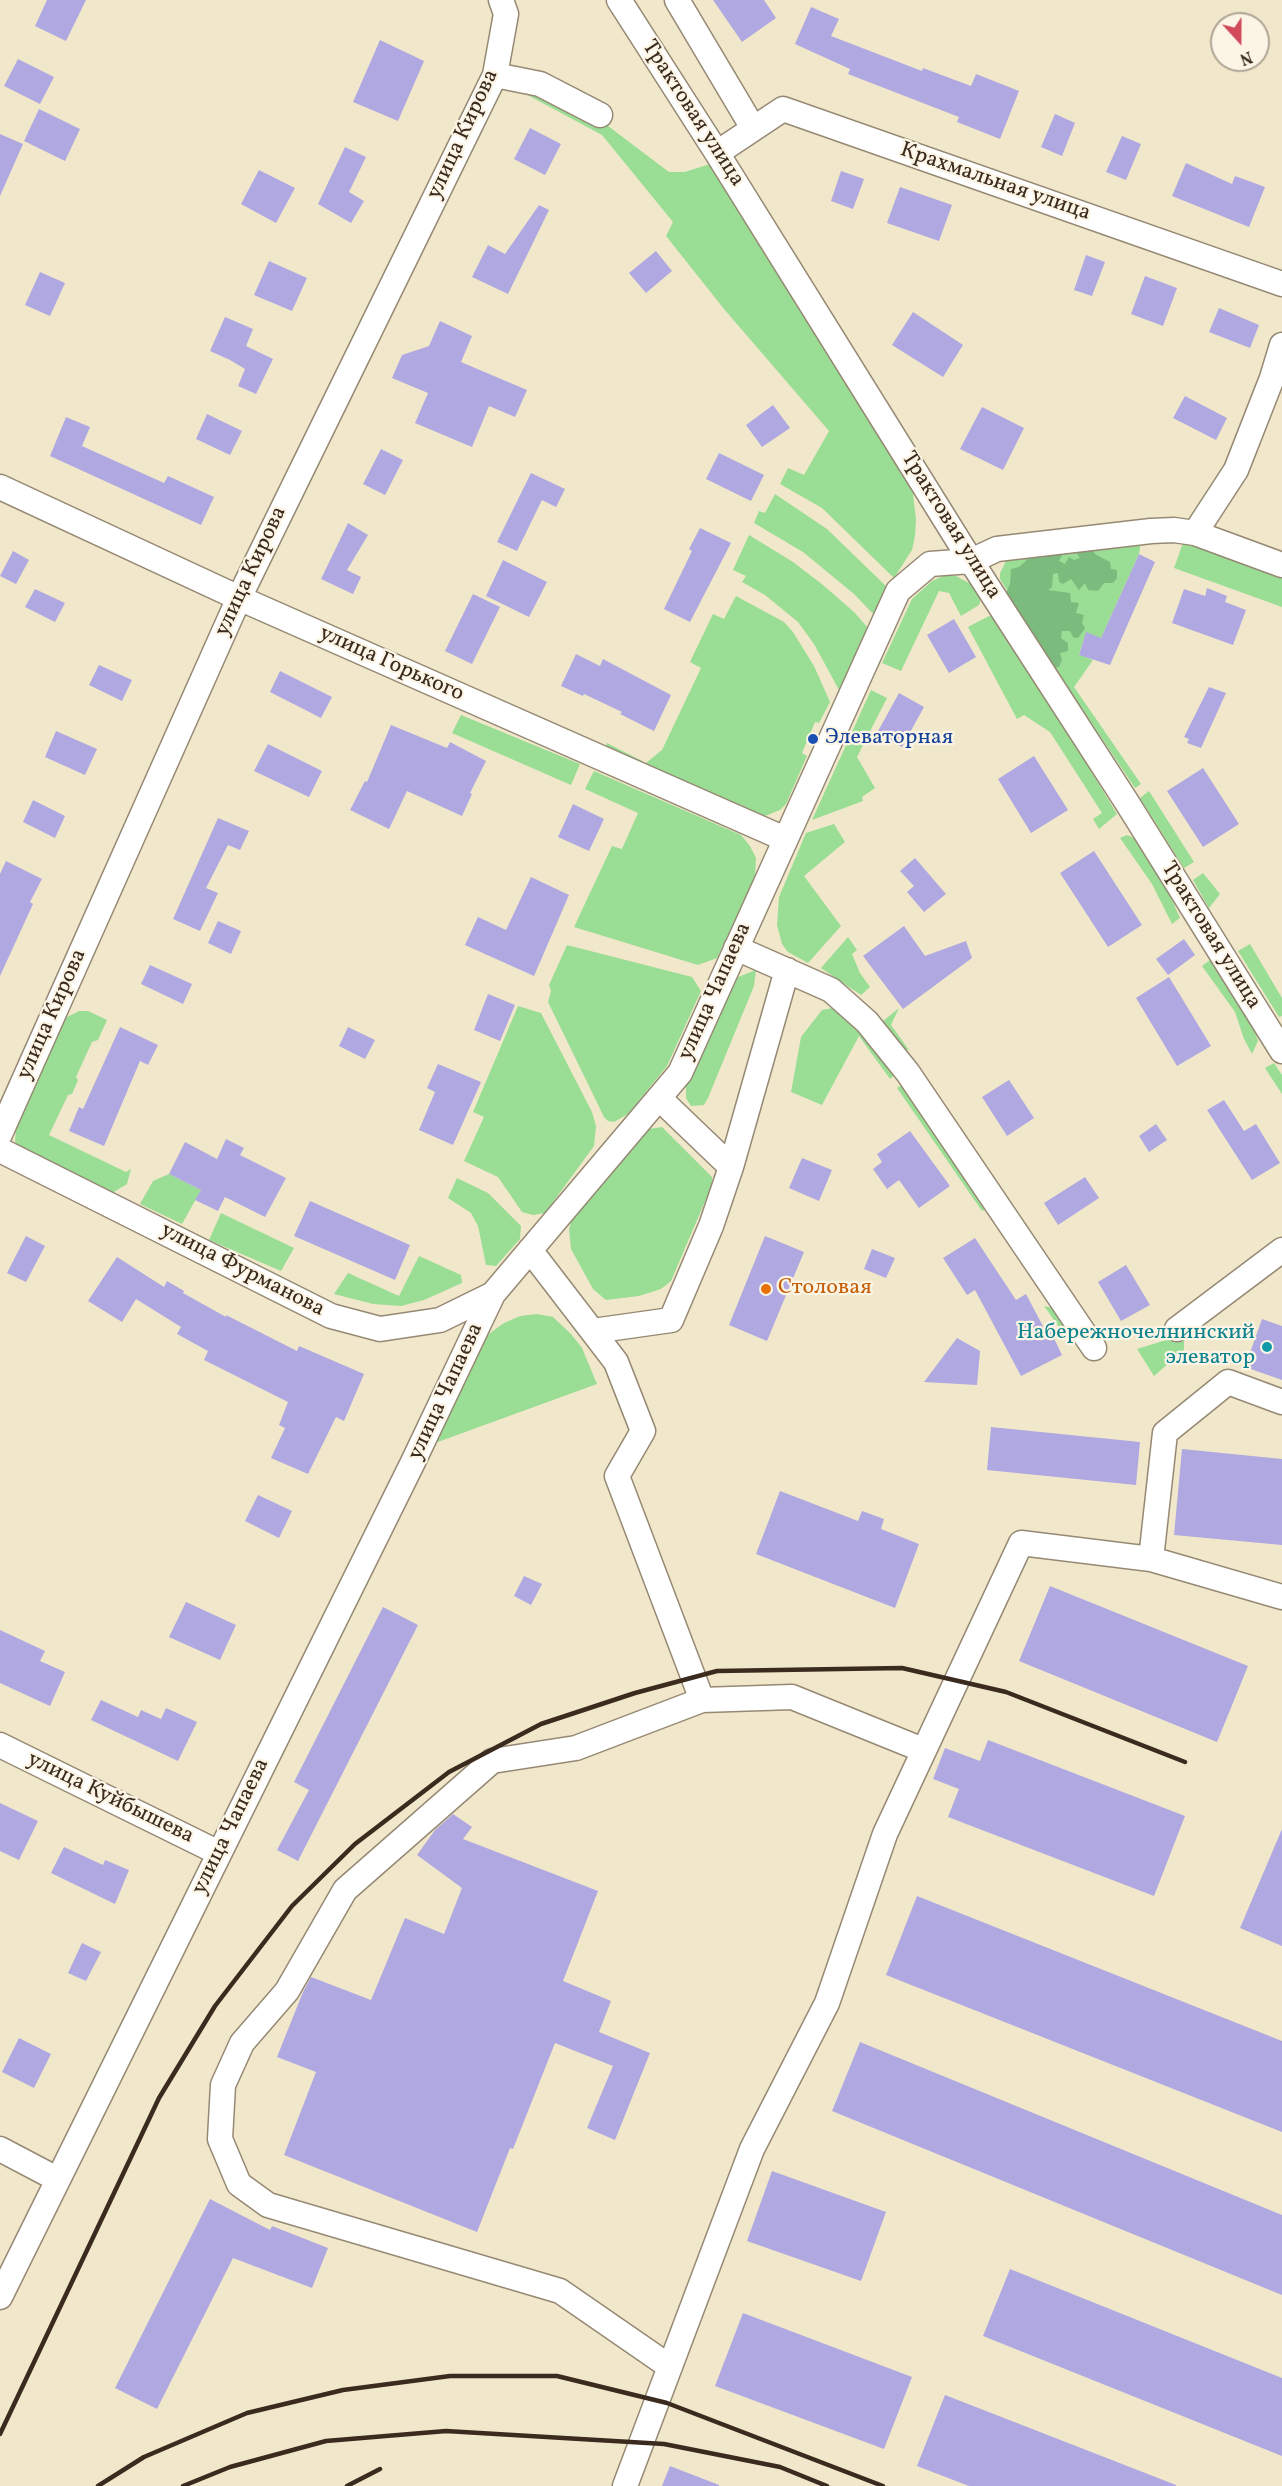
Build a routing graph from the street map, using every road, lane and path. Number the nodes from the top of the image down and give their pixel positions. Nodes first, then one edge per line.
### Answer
1 (619, 0) edge
2 (677, 0) edge
3 (504, 7) edge
4 (495, 75) junction
5 (600, 114) dead end
6 (753, 128) junction
7 (717, 153) junction
8 (1282, 284) edge
9 (1282, 345) edge
10 (0, 487) edge
11 (1195, 533) junction
12 (971, 561) junction
13 (1282, 565) edge
14 (239, 598) junction
15 (785, 839) junction
16 (736, 948) junction
17 (787, 970) junction
18 (1282, 1051) edge
19 (660, 1099) junction
20 (0, 1134) edge
21 (0, 1150) edge
22 (731, 1167) junction
23 (530, 1250) junction
24 (1282, 1250) edge
25 (493, 1294) junction
26 (1177, 1329) dead end
27 (593, 1331) junction
28 (1094, 1348) dead end
29 (1282, 1402) edge
30 (1151, 1559) junction
31 (1282, 1598) edge
32 (702, 1700) junction
33 (0, 1745) edge
34 (923, 1750) junction
35 (219, 1853) junction
36 (0, 2149) edge
37 (57, 2179) junction
38 (0, 2297) edge
39 (670, 2367) junction
40 (626, 2486) edge

1 - 7 street, Трактовая улица
2 - 6 street
3 - 4 street, улица Кирова
4 - 5 street
4 - 14 street, улица Кирова
6 - 7 street, Крахмальная улица
6 - 8 street, Крахмальная улица
7 - 12 street, Трактовая улица
9 - 11 street
10 - 14 street, улица Горького
11 - 12 street, улица Чапаева
11 - 13 street, улица Чапаева
12 - 15 street, улица Чапаева
12 - 18 street, Трактовая улица
14 - 15 street, улица Горького
14 - 20 street, улица Кирова
15 - 16 street, улица Чапаева
16 - 17 street
16 - 19 street, улица Чапаева
17 - 22 street
17 - 28 street
19 - 22 street
19 - 23 street, улица Чапаева
21 - 25 street, улица Фурманова
22 - 27 street
23 - 25 street, улица Чапаева
23 - 27 street
24 - 26 street
25 - 35 street, улица Чапаева
27 - 32 street
29 - 30 street
30 - 31 street
30 - 34 street
32 - 34 street
32 - 39 street
33 - 35 street, улица Куйбышева
34 - 39 street
35 - 37 street, улица Чапаева
36 - 37 street
37 - 38 street, улица Чапаева
39 - 40 street

